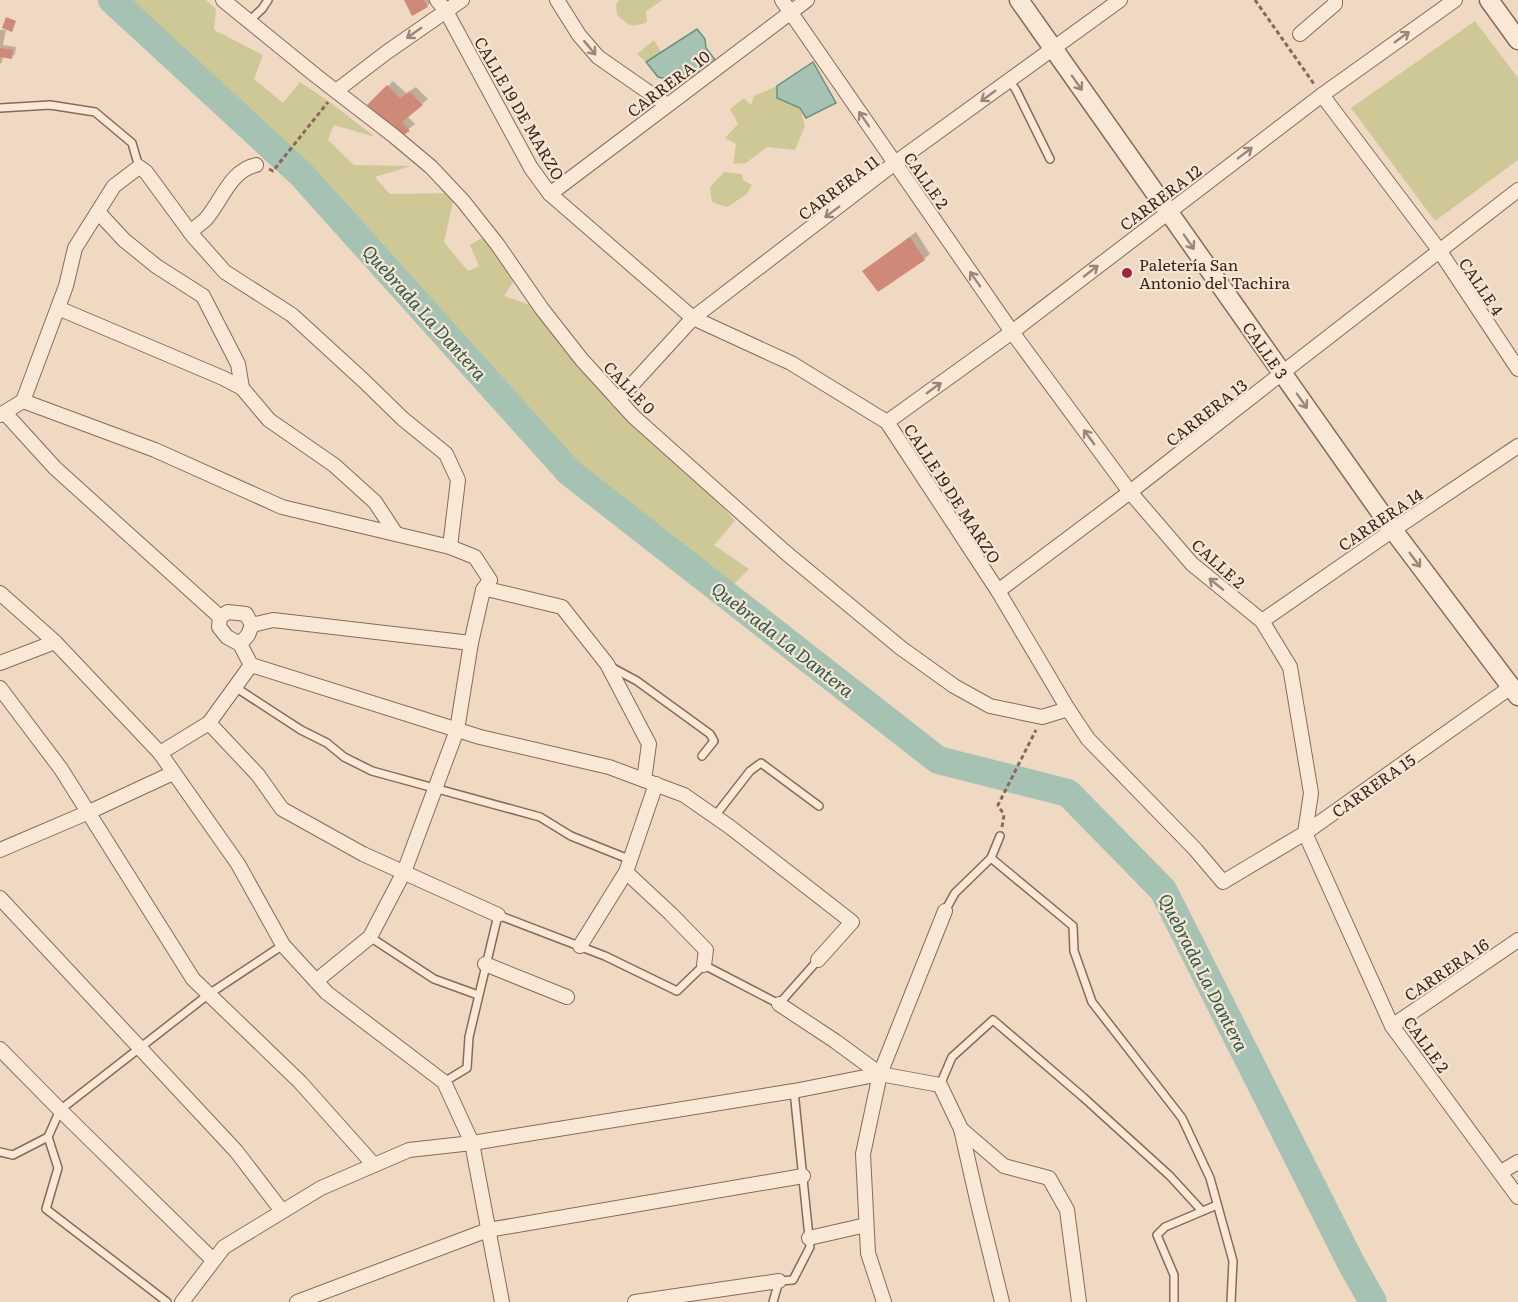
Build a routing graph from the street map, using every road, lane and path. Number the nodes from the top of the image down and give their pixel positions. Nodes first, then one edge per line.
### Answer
1 (223, 0) edge
2 (268, 0) edge
3 (462, 0) edge
4 (557, 0) edge
5 (782, 0) edge
6 (807, 0) edge
7 (1019, 0) edge
8 (1120, 0) edge
9 (1255, 0) edge
10 (1335, 0) edge
11 (1455, 0) edge
12 (1489, 0) edge
13 (442, 5) edge
14 (791, 13) junction
15 (249, 21) junction
16 (1300, 34) dead end
17 (1518, 40) edge
18 (1053, 49) junction
19 (1009, 80) junction
20 (336, 91) junction
21 (1322, 95) junction
22 (667, 105) junction
23 (0, 108) edge
24 (1050, 159) dead end
25 (895, 164) junction
26 (256, 165) joint
27 (139, 167) junction
28 (1518, 190) edge
29 (550, 194) junction
30 (98, 212) junction
31 (1168, 212) junction
32 (190, 232) junction
33 (1439, 250) junction
34 (58, 308) junction
35 (693, 318) junction
36 (1012, 332) junction
37 (1518, 369) edge
38 (1282, 373) junction
39 (242, 388) junction
40 (618, 400) junction
41 (23, 401) junction
42 (2, 411) edge
43 (887, 422) junction
44 (1518, 446) edge
45 (1130, 492) junction
46 (1393, 530) junction
47 (396, 534) junction
48 (450, 547) junction
49 (483, 590) junction
50 (998, 591) junction
51 (0, 593) edge
52 (220, 617) junction
53 (1262, 621) junction
54 (252, 625) junction
55 (55, 642) junction
56 (471, 643) junction
57 (240, 644) junction
58 (0, 663) edge
59 (607, 664) junction
60 (251, 665) junction
61 (234, 687) junction
62 (0, 688) edge
63 (1516, 689) edge
64 (1068, 709) junction
65 (1042, 717) junction
66 (209, 723) junction
67 (457, 730) junction
68 (160, 753) junction
69 (702, 756) dead end
70 (173, 773) junction
71 (650, 782) junction
72 (436, 788) junction
73 (819, 806) dead end
74 (89, 812) junction
75 (715, 816) junction
76 (1305, 833) junction
77 (1000, 836) joint
78 (0, 850) edge
79 (991, 858) junction
80 (628, 866) junction
81 (404, 872) junction
82 (1223, 882) joint
83 (0, 898) edge
84 (945, 911) joint
85 (498, 915) junction
86 (370, 937) junction
87 (1518, 940) edge
88 (283, 945) junction
89 (579, 946) junction
90 (818, 960) joint
91 (485, 964) junction
92 (704, 965) junction
93 (316, 981) junction
94 (209, 994) junction
95 (478, 995) junction
96 (567, 997) dead end
97 (779, 1004) junction
98 (1392, 1026) junction
99 (0, 1049) edge
100 (140, 1049) junction
101 (880, 1074) junction
102 (444, 1082) junction
103 (940, 1085) junction
104 (794, 1091) junction
105 (60, 1110) junction
106 (961, 1129) junction
107 (48, 1137) junction
108 (472, 1143) junction
109 (0, 1152) edge
110 (1518, 1162) edge
111 (374, 1165) junction
112 (1502, 1172) junction
113 (803, 1176) junction
114 (1518, 1197) edge
115 (1217, 1205) junction
116 (282, 1211) junction
117 (1202, 1211) junction
118 (866, 1225) junction
119 (488, 1230) junction
120 (809, 1238) junction
121 (213, 1260) junction
122 (779, 1281) junction
123 (167, 1302) edge
124 (182, 1302) edge
125 (297, 1302) edge
126 (502, 1302) edge
127 (635, 1302) edge
128 (773, 1302) edge
129 (884, 1302) edge
130 (1002, 1302) edge
131 (1079, 1302) edge
132 (1174, 1302) edge
133 (1231, 1302) edge

1 - 15 street, CALLE 0
2 - 15 lane
3 - 13 street
4 -> 22 street
5 - 14 street, CALLE 2
6 - 14 street, CARRERA 10
7 - 18 street, CALLE 3
8 - 18 street, CARRERA 11
9 - 21 path
10 - 16 street
21 -> 11 street, CARRERA 12
12 - 17 street
13 -> 20 street
13 - 29 street, CALLE 19 DE MARZO
14 - 22 street, CARRERA 10
25 -> 14 street, CALLE 2
15 - 20 street, CALLE 0
18 - 19 street, CARRERA 11
18 -> 31 street, CALLE 3
19 - 24 lane
19 -> 25 street, CARRERA 11
20 - 26 path
20 - 40 street, CALLE 0
31 -> 21 street, CARRERA 12
21 - 33 street, CALLE 4
22 - 29 street, CARRERA 10
23 - 27 lane
25 -> 35 street, CARRERA 11
36 -> 25 street, CALLE 2
26 - 32 street
27 - 30 street
27 - 32 street
28 - 33 street, CARRERA 13
29 - 35 street, CALLE 19 DE MARZO
30 - 34 street
30 - 39 street
36 -> 31 street, CARRERA 12
31 -> 38 street, CALLE 3
32 - 48 street
33 - 37 street, CALLE 4
33 - 38 street, CARRERA 13
34 - 39 street
34 - 41 street
35 - 40 street, CARRERA 11
35 - 43 street, CALLE 19 DE MARZO
43 -> 36 street, CARRERA 12
45 -> 36 street, CALLE 2
38 - 45 street, CARRERA 13
38 -> 46 street, CALLE 3
39 - 47 street
40 - 65 street, CALLE 0
41 - 42 street
41 - 47 street
42 - 52 street
43 - 50 street, CALLE 19 DE MARZO
44 - 46 street, CARRERA 14
45 - 50 street, CARRERA 13
53 -> 45 street, CALLE 2
46 - 53 street, CARRERA 14
46 -> 63 street, CALLE 3
47 - 48 street
48 - 49 street
49 - 56 street
49 - 59 street
50 - 64 street, CALLE 19 DE MARZO
51 - 55 street
52 - 54 street
52 - 57 street
53 - 76 street, CALLE 2
54 - 56 street
54 - 57 street
55 - 58 street
55 - 68 street
56 - 67 street
57 - 60 street
59 - 69 lane
59 - 71 street
60 - 61 street
60 - 67 street
61 - 66 street
61 - 72 lane
62 - 74 street
63 - 76 street, CARRERA 15
64 - 65 street, CALLE 0
64 - 82 street, CALLE 19 DE MARZO
65 - 77 path
66 - 68 street
66 - 81 street
67 - 71 street
67 - 72 street
68 - 70 street
70 - 74 street
70 - 88 street
71 - 75 street
71 - 80 street
72 - 80 lane
72 - 81 street
73 - 75 lane
74 - 78 street
74 - 94 street
75 - 90 street
76 - 82 street, CARRERA 15
76 - 98 street, CALLE 2
77 - 79 lane
79 - 84 lane
79 - 115 lane
80 - 89 street
80 - 92 street
81 - 85 street
81 - 86 street
83 - 100 street
84 - 101 street
85 - 89 lane
85 - 91 lane
86 - 93 street
86 - 95 lane
87 - 98 street, CARRERA 16
88 - 93 street
88 - 94 lane
89 - 92 lane
90 - 97 lane
91 - 95 lane
91 - 96 street
92 - 97 lane
93 - 102 street
94 - 100 lane
94 - 111 street
95 - 102 lane
97 - 101 street
98 - 112 street, CALLE 2
99 - 105 street
100 - 105 lane
100 - 116 street
101 - 103 street
101 - 104 street
101 - 118 street
102 - 108 street
103 - 106 street
103 - 117 lane
104 - 108 street
104 - 113 lane
105 - 107 lane
105 - 121 street
106 - 130 street
106 - 131 street
107 - 109 lane
107 - 123 lane
108 - 111 street
108 - 119 street
110 - 112 street
111 - 116 street
112 - 114 street, CALLE 2
113 - 119 street
113 - 120 lane
115 - 117 lane
115 - 133 lane
116 - 121 street
117 - 132 lane
118 - 120 street
118 - 129 street
119 - 125 street
119 - 126 street
120 - 122 lane
121 - 124 street
122 - 127 street
122 - 128 lane

